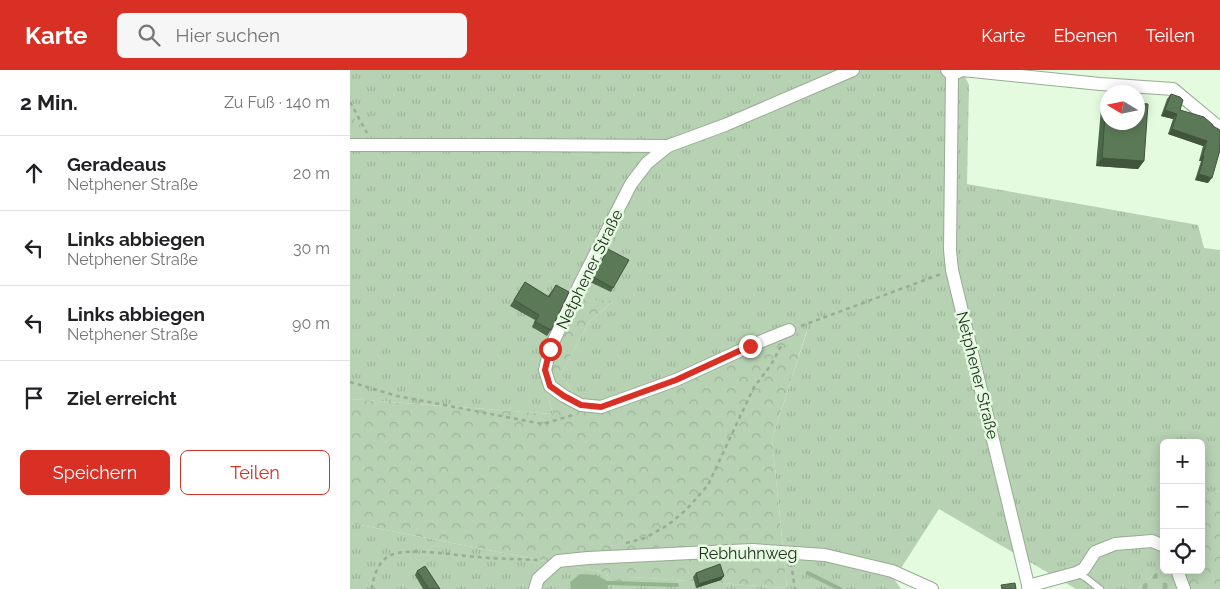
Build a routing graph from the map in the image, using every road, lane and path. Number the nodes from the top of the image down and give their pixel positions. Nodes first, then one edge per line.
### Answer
1 (853, 70) edge
2 (949, 72) edge
3 (350, 102) edge
4 (1220, 128) edge
5 (350, 145) edge
6 (374, 146) junction
7 (668, 146) junction
8 (952, 270) junction
9 (789, 330) junction
10 (350, 382) edge
11 (576, 414) dead end
12 (626, 543) dead end
13 (1160, 545) edge
14 (789, 553) junction
15 (558, 562) junction
16 (1076, 573) junction
17 (1178, 574) edge
18 (1029, 588) edge
19 (372, 589) edge
20 (535, 589) edge
21 (796, 589) edge
22 (932, 589) edge
23 (1100, 589) edge
24 (1184, 589) edge

1 - 7 street, Netphener Straße
2 - 4 street
2 - 8 street, Netphener Straße
3 - 6 path
5 - 6 street, Netphener Straße
6 - 7 street, Netphener Straße
7 - 9 street, Netphener Straße
8 - 9 path
8 - 18 street, Netphener Straße
9 - 12 path
10 - 11 path
13 - 16 street
14 - 15 street, Rebhuhnweg
14 - 21 path
14 - 22 street, Rebhuhnweg
15 - 19 path
15 - 20 street
16 - 18 street
16 - 23 lane
17 - 24 street

